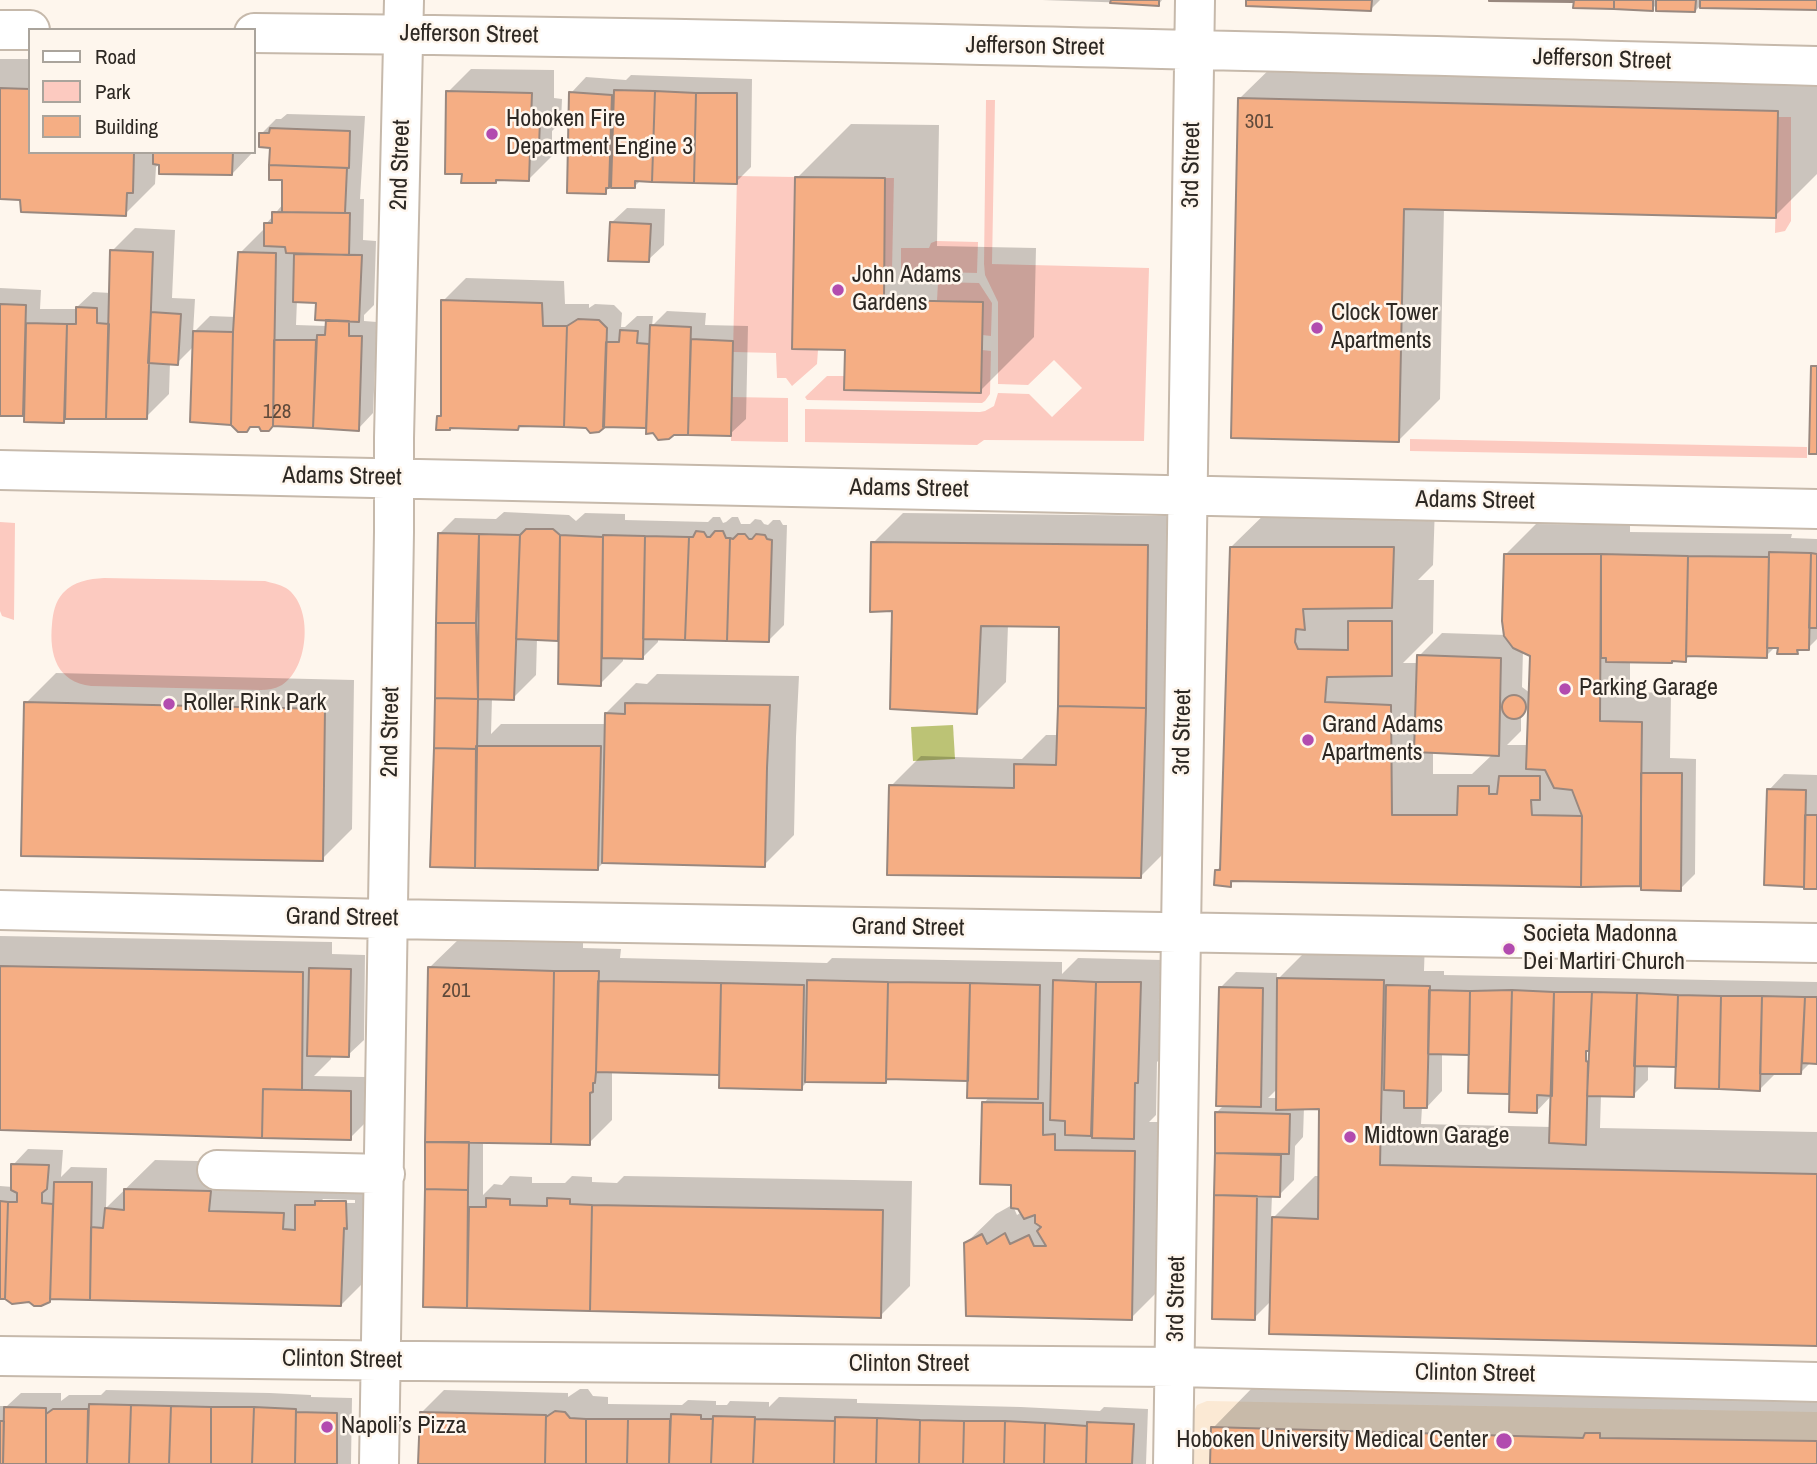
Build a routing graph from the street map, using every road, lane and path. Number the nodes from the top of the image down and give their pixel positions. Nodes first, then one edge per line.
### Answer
1 (1195, 0) edge
2 (404, 17) edge
3 (0, 30) edge
4 (28, 30) edge
5 (256, 33) edge
6 (1194, 49) junction
7 (1817, 66) edge
8 (0, 470) edge
9 (394, 478) junction
10 (1187, 495) junction
11 (1817, 509) edge
12 (0, 910) edge
13 (388, 919) junction
14 (1181, 932) junction
15 (1817, 943) edge
16 (217, 1170) dead end
17 (384, 1174) junction
18 (0, 1356) edge
19 (382, 1360) junction
20 (1176, 1367) junction
21 (1817, 1382) edge
22 (379, 1464) edge
23 (1173, 1464) edge

1 - 6 street, 3rd Street
2 - 5 street, Jefferson Street
2 - 6 street, Jefferson Street
2 - 9 street, 2nd Street
3 - 4 street
6 - 7 street, Jefferson Street
6 - 10 street, 3rd Street
8 - 9 street, Adams Street
9 - 10 street, Adams Street
9 - 13 street, 2nd Street
10 - 11 street, Adams Street
10 - 14 street, 3rd Street
12 - 13 street, Grand Street
13 - 14 street, Grand Street
13 - 17 street, 2nd Street
14 - 15 street, Grand Street
14 - 20 street, 3rd Street
16 - 17 street
17 - 19 street, 2nd Street
18 - 19 street, Clinton Street
19 - 20 street, Clinton Street
19 - 22 street, 2nd Street
20 - 21 street, Clinton Street
20 - 23 street, 3rd Street

